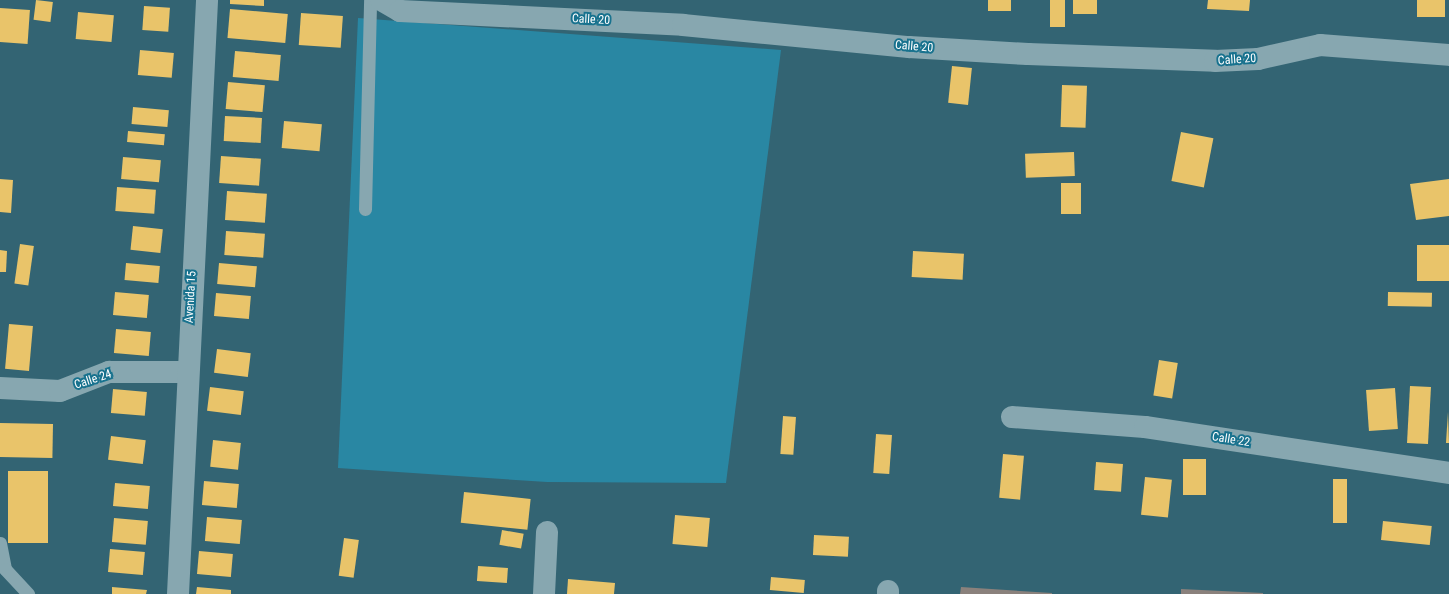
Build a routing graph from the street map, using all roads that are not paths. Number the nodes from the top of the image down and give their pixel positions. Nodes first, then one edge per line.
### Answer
1 (207, 0) edge
2 (370, 0) edge
3 (381, 0) edge
4 (1449, 55) edge
5 (365, 210) dead end
6 (187, 372) junction
7 (0, 388) edge
8 (1012, 417) dead end
9 (1449, 472) edge
10 (547, 532) dead end
11 (0, 543) edge
12 (28, 594) edge
13 (178, 594) edge
14 (544, 594) edge

1 - 6 street, Avenida 15
2 - 5 lane
3 - 4 street, Calle 20
6 - 7 street, Calle 24
6 - 13 street, Avenida 15
8 - 9 street, Calle 22
10 - 14 street
11 - 12 lane

